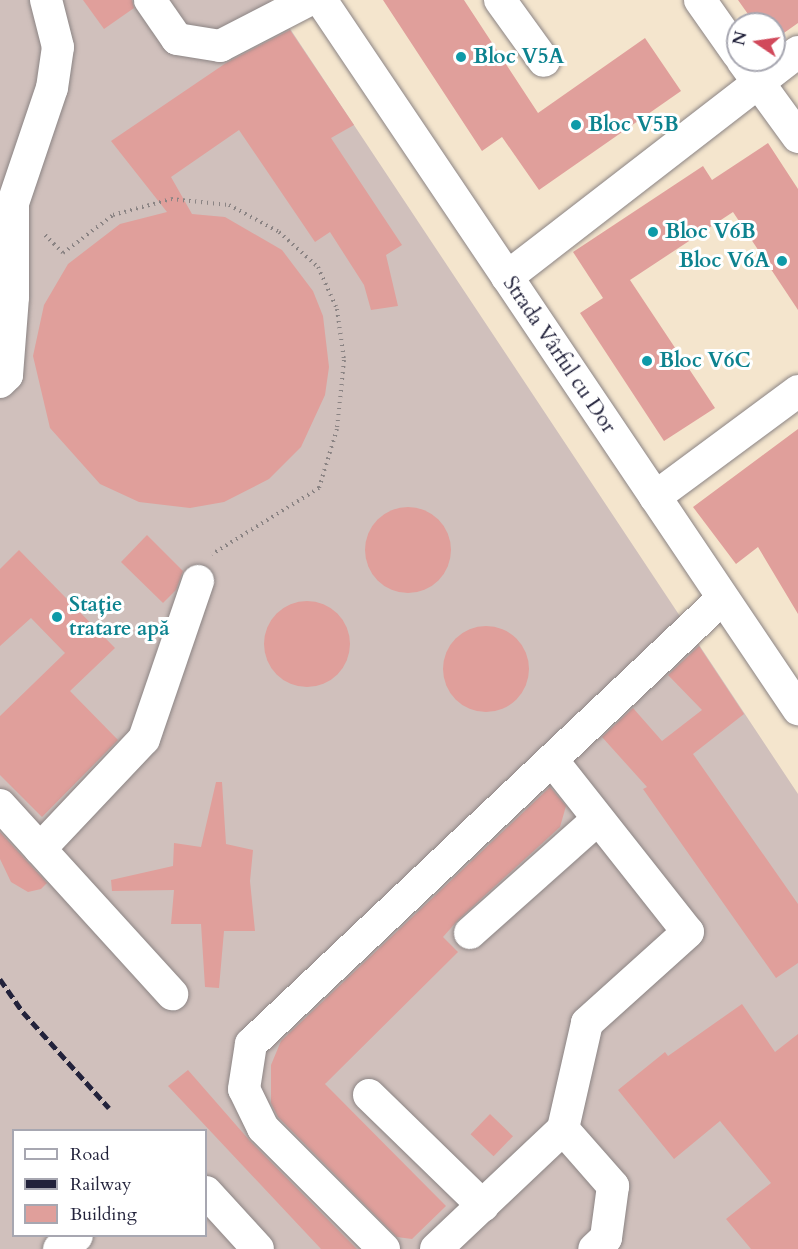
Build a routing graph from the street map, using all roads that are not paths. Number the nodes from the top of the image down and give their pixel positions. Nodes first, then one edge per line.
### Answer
1 (46, 0) edge
2 (150, 0) edge
3 (309, 0) edge
4 (321, 0) edge
5 (500, 0) edge
6 (700, 0) edge
7 (726, 37) edge
8 (544, 61) dead end
9 (749, 72) edge
10 (751, 72) edge
11 (798, 137) edge
12 (507, 277) junction
13 (0, 382) edge
14 (798, 391) edge
15 (655, 497) junction
16 (198, 581) road end
17 (723, 598) junction
18 (798, 709) edge
19 (552, 760) junction
20 (0, 805) edge
21 (598, 819) junction
22 (40, 849) junction
23 (470, 933) dead end
24 (172, 994) dead end
25 (369, 1095) dead end
26 (563, 1129) junction
27 (207, 1193) edge
28 (483, 1206) junction
29 (76, 1237) edge
30 (59, 1249) edge
31 (258, 1249) edge
32 (384, 1249) edge
33 (436, 1249) edge
34 (594, 1249) edge

1 - 13 street
2 - 3 street
4 - 12 street, Strada Vârful cu Dor
5 - 8 street
6 - 7 street
9 - 12 street
10 - 11 street
12 - 15 street, Strada Vârful cu Dor
14 - 15 street
15 - 17 street, Strada Vârful cu Dor
16 - 22 street
17 - 18 street, Strada Vârful cu Dor
17 - 19 street
19 - 21 street
19 - 32 street
20 - 22 street
21 - 23 street
21 - 26 street
22 - 24 street
25 - 28 street
26 - 28 street
26 - 34 street
27 - 31 street
28 - 33 street
29 - 30 street

